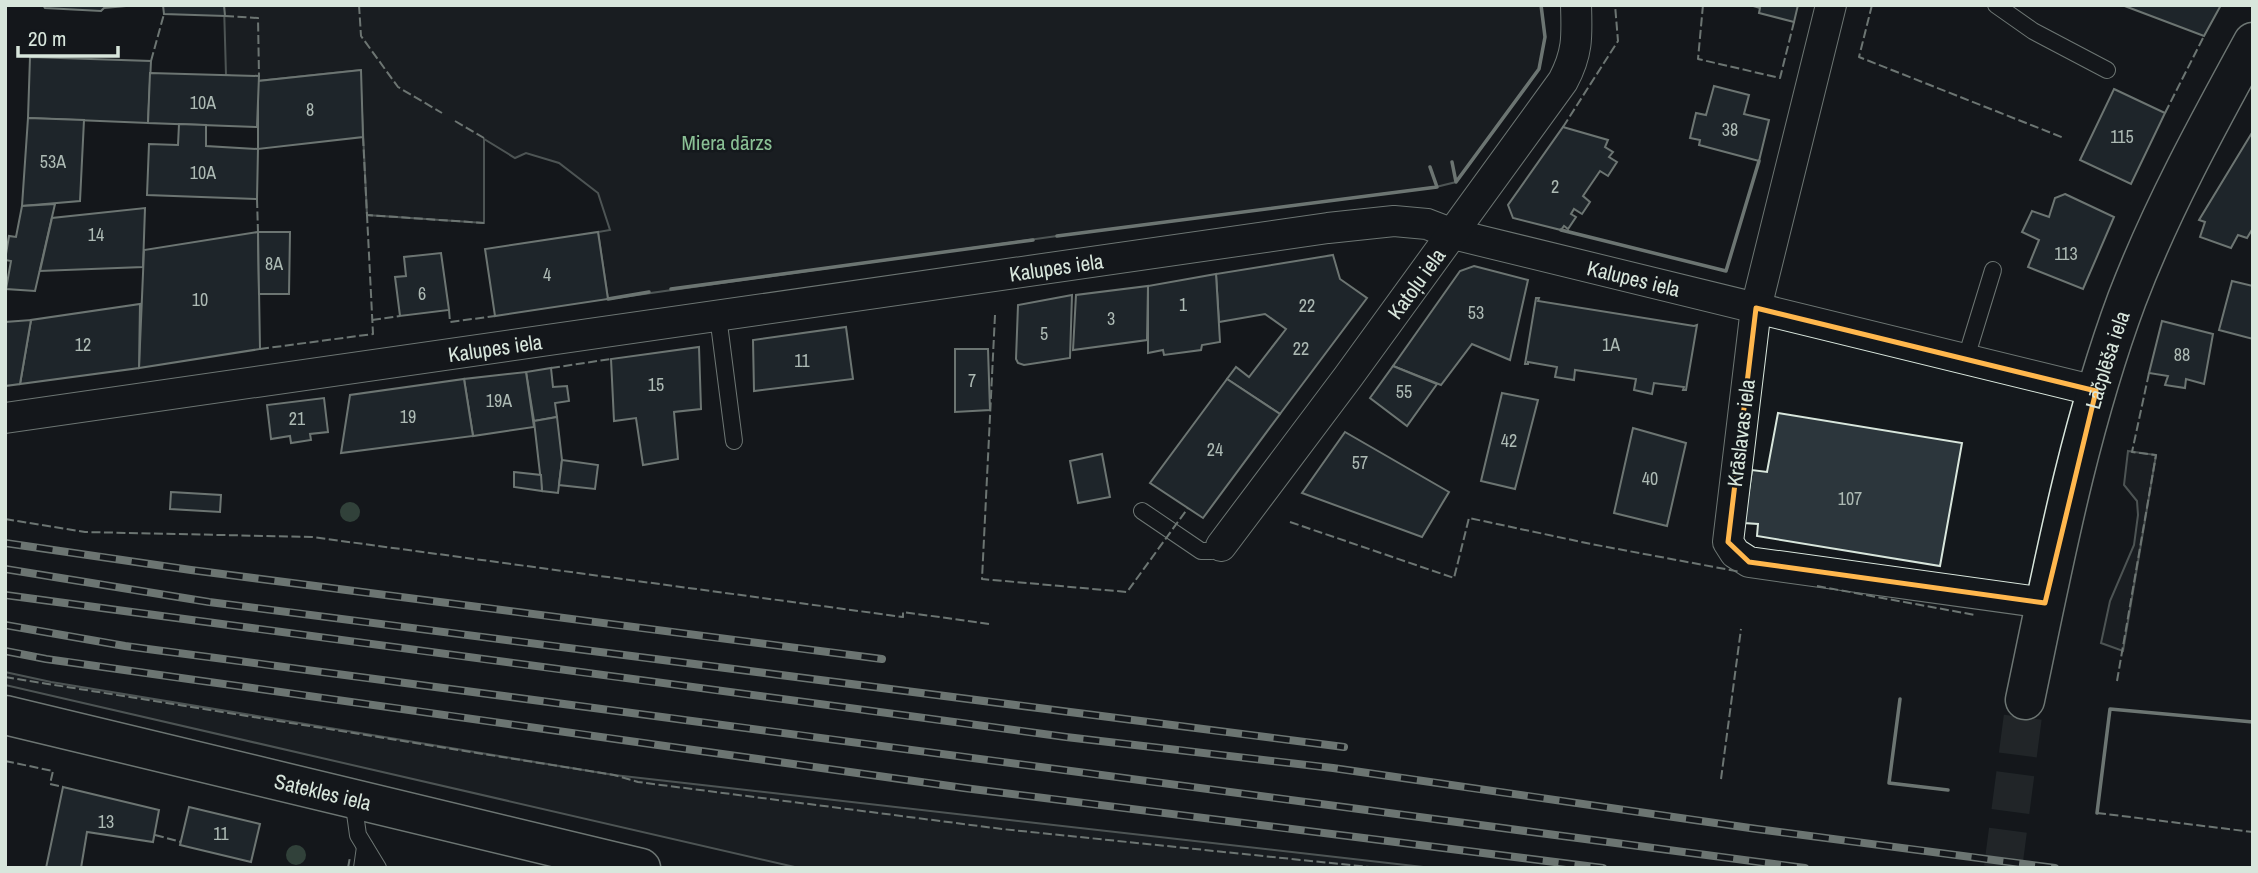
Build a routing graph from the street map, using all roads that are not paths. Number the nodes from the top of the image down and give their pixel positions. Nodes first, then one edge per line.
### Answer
1 (1576, 5) edge
2 (1831, 5) edge
3 (1996, 5) edge
4 (2253, 42) edge
5 (2107, 70) dead end
6 (1453, 234) junction
7 (1993, 270) dead end
8 (1756, 308) junction
9 (718, 316) junction
10 (1966, 358) junction
11 (2096, 391) junction
12 (5, 418) edge
13 (734, 441) dead end
14 (1142, 510) dead end
15 (1221, 546) joint
16 (2045, 603) junction
17 (2025, 700) tunnel mouth
18 (5, 715) edge
19 (353, 799) junction
20 (365, 847) junction
21 (631, 867) edge
22 (362, 868) edge
23 (378, 868) edge

1 - 6 street, Katoļu iela
2 - 8 street, Krāslavas iela
3 - 5 lane
4 - 11 main road, Lāčplēša iela
6 - 8 street, Kalupes iela
6 - 9 street, Kalupes iela
6 - 15 street, Katoļu iela
7 - 10 lane
8 - 10 street, Kalupes iela
8 - 16 street, Krāslavas iela
9 - 12 street, Kalupes iela
9 - 13 lane
10 - 11 street, Kalupes iela
11 - 16 main road, Lāčplēša iela
14 - 15 lane
16 - 17 main road, Lāčplēša iela
18 - 19 main road, Satekles iela
19 - 20 lane
19 - 21 main road, Satekles iela
20 - 22 lane
20 - 23 lane

